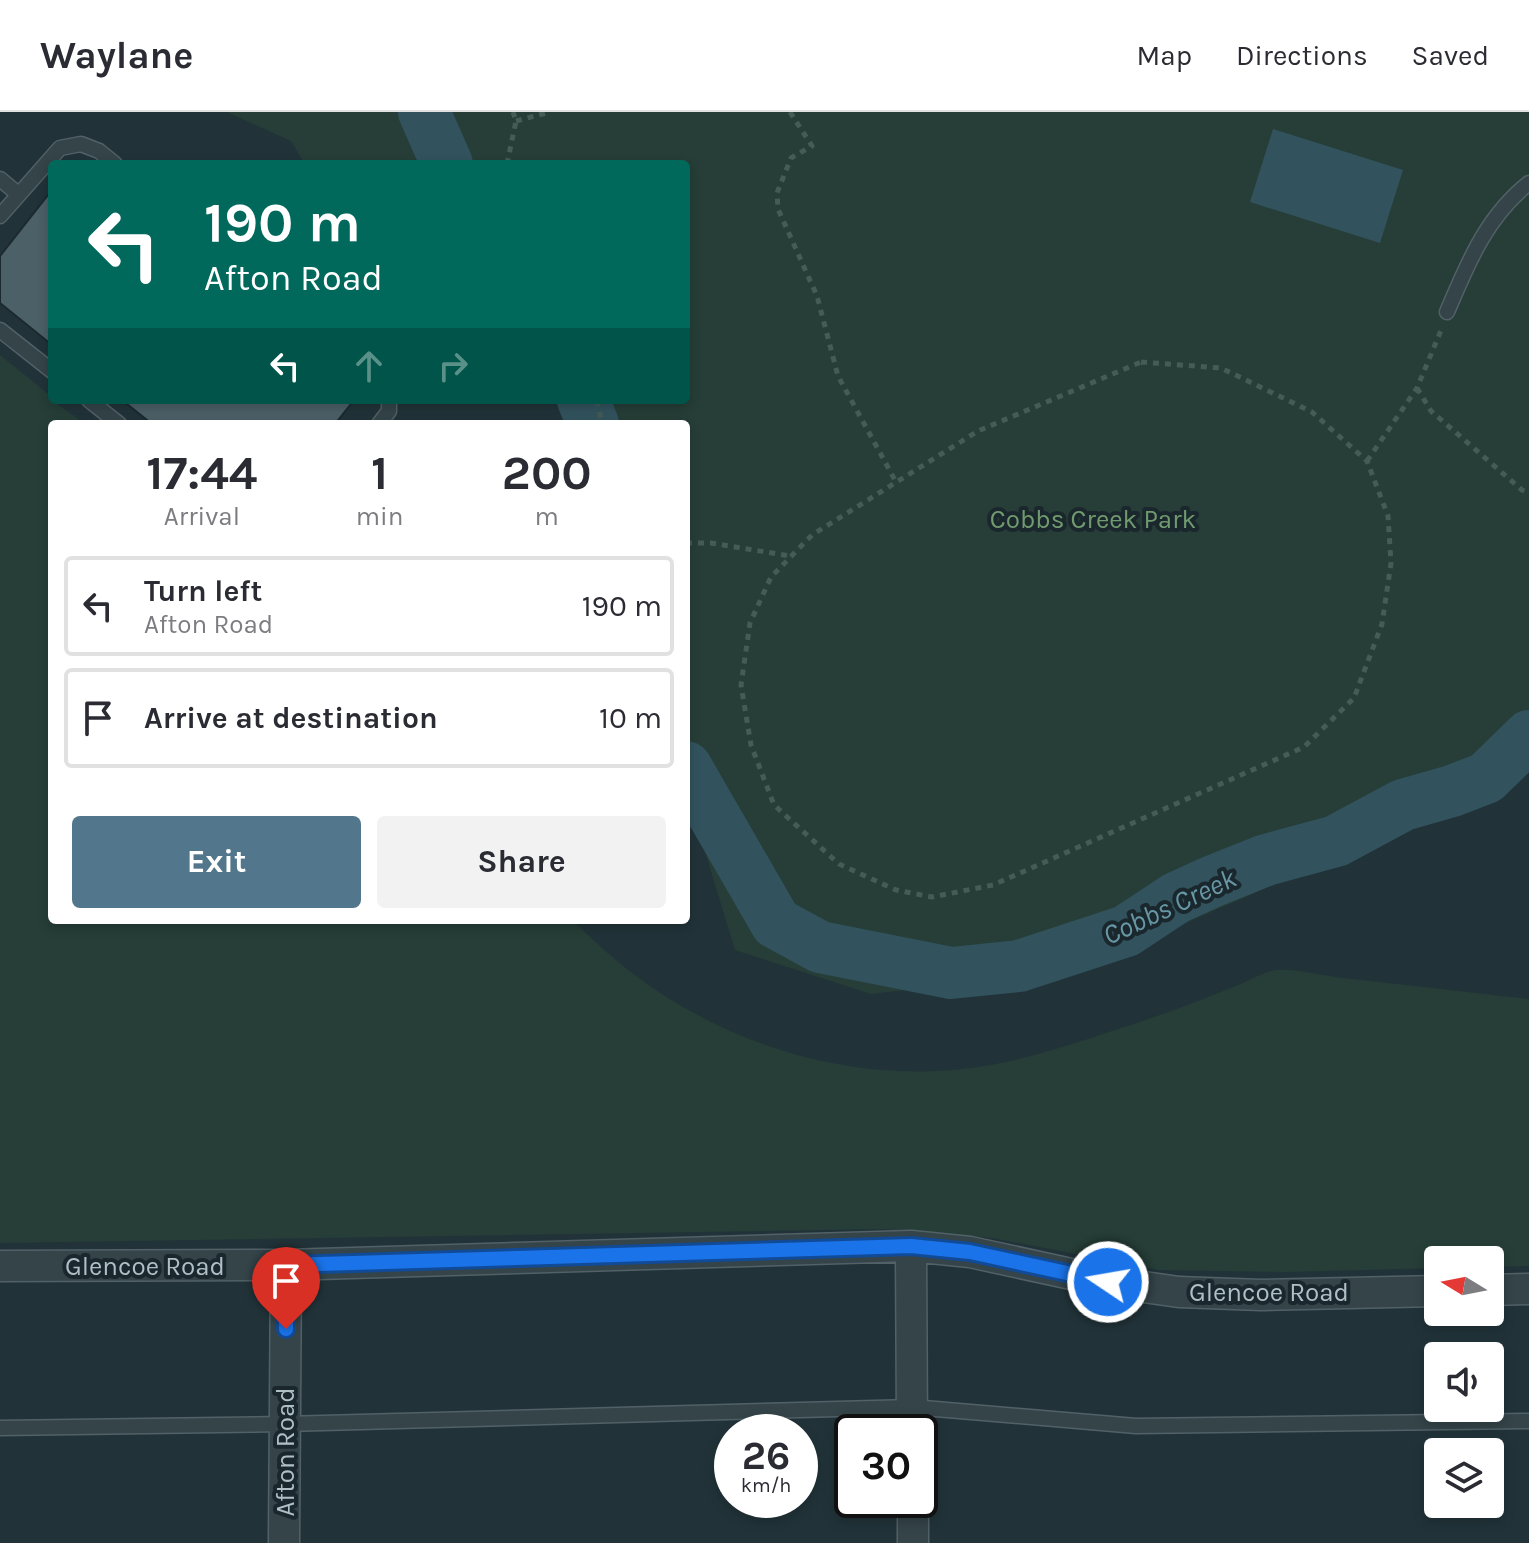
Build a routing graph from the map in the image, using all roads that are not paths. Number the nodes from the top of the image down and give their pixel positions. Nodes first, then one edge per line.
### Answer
1 (49, 160) edge
2 (110, 160) edge
3 (48, 161) edge
4 (0, 179) edge
5 (1529, 183) edge
6 (18, 194) junction
7 (0, 216) edge
8 (1447, 312) road end
9 (0, 330) edge
10 (48, 368) edge
11 (94, 404) edge
12 (114, 420) edge
13 (911, 1246) junction
14 (286, 1265) junction
15 (0, 1266) edge
16 (1529, 1289) edge
17 (1504, 1290) edge
18 (1424, 1291) edge
19 (912, 1414) edge
20 (834, 1420) edge
21 (938, 1421) edge
22 (1529, 1421) edge
23 (285, 1424) junction
24 (0, 1428) edge
25 (913, 1518) edge
26 (284, 1543) edge
27 (913, 1543) edge

1 - 2 lane
3 - 6 lane
4 - 6 lane
5 - 8 lane
6 - 7 lane
9 - 10 lane
11 - 12 lane
13 - 14 street, Glencoe Road
13 - 18 street, Glencoe Road
13 - 19 street
14 - 15 street, Glencoe Road
14 - 23 street, Afton Road
16 - 17 street
20 - 23 lane
21 - 22 lane
23 - 24 lane
23 - 26 street, Afton Road
25 - 27 street

